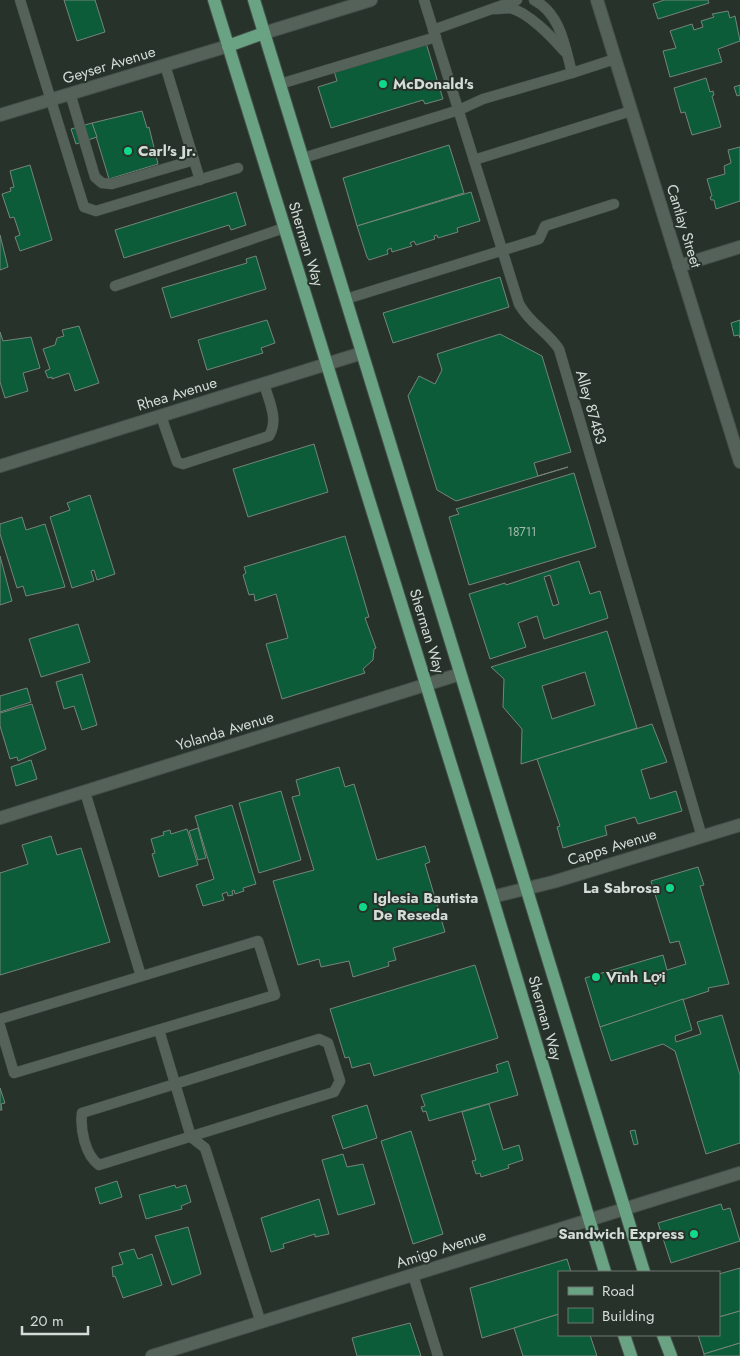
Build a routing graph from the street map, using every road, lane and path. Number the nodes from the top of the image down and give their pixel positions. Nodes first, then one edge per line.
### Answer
1 (20, 0) edge
2 (214, 0) edge
3 (254, 0) edge
4 (372, 0) edge
5 (424, 0) edge
6 (517, 0) edge
7 (534, 0) edge
8 (597, 0) edge
9 (494, 9) junction
10 (264, 33) junction
11 (434, 34) junction
12 (228, 46) junction
13 (567, 56) junction
14 (615, 59) junction
15 (165, 65) junction
16 (572, 74) junction
17 (280, 84) junction
18 (70, 93) junction
19 (50, 100) junction
20 (458, 110) junction
21 (631, 111) junction
22 (0, 115) edge
23 (303, 158) junction
24 (194, 160) junction
25 (474, 160) junction
26 (238, 168) dead end
27 (200, 180) junction
28 (614, 204) dead end
29 (284, 228) junction
30 (740, 247) edge
31 (502, 250) junction
32 (679, 266) junction
33 (115, 286) dead end
34 (346, 299) junction
35 (362, 353) junction
36 (326, 365) junction
37 (264, 384) junction
38 (162, 416) junction
39 (740, 462) edge
40 (0, 466) edge
41 (460, 674) junction
42 (426, 684) junction
43 (85, 792) junction
44 (0, 818) edge
45 (740, 825) edge
46 (702, 837) junction
47 (528, 888) junction
48 (492, 897) junction
49 (141, 976) junction
50 (0, 1019) edge
51 (0, 1026) edge
52 (159, 1030) junction
53 (175, 1084) junction
54 (191, 1137) junction
55 (740, 1173) edge
56 (624, 1209) junction
57 (589, 1219) junction
58 (605, 1271) edge
59 (644, 1271) edge
60 (413, 1275) junction
61 (261, 1323) junction
62 (624, 1336) edge
63 (663, 1336) edge
64 (152, 1356) edge
65 (438, 1356) edge
66 (631, 1356) edge
67 (671, 1356) edge

1 - 19 lane
2 - 12 main road, Sherman Way
3 - 10 main road, Sherman Way
4 - 10 street
5 - 11 lane, Alley 87483
6 - 9 lane
7 - 13 lane
8 - 14 street, Cantlay Street
9 - 11 lane
9 - 13 lane
10 - 12 main road
10 - 17 main road, Sherman Way
11 - 17 lane
11 - 20 lane, Alley 87483
12 - 15 street, Geyser Avenue
12 - 29 main road, Sherman Way
13 - 16 lane
14 - 16 lane
14 - 21 street, Cantlay Street
15 - 18 street, Geyser Avenue
15 - 24 lane
16 - 20 lane
17 - 23 main road, Sherman Way
18 - 19 street, Geyser Avenue
18 - 24 lane
19 - 22 street, Geyser Avenue
19 - 27 lane
20 - 23 lane
20 - 25 lane, Alley 87483
21 - 25 lane
21 - 32 street, Cantlay Street
23 - 34 main road, Sherman Way
24 - 27 lane
25 - 31 lane, Alley 87483
26 - 27 lane
28 - 31 lane
29 - 33 lane
29 - 36 main road, Sherman Way
30 - 32 street
31 - 34 lane
31 - 46 lane, Alley 87483
32 - 39 street, Cantlay Street
34 - 35 main road, Sherman Way
35 - 36 street, Rhea Avenue
35 - 41 main road, Sherman Way
36 - 37 street, Rhea Avenue
36 - 42 main road, Sherman Way
37 - 38 street, Rhea Avenue
37 - 38 lane
38 - 40 street, Rhea Avenue
41 - 42 street, Yolanda Avenue
41 - 47 main road, Sherman Way
42 - 43 street, Yolanda Avenue
42 - 48 main road, Sherman Way
43 - 44 street, Yolanda Avenue
43 - 49 lane
45 - 46 street, Capps Avenue
46 - 47 street, Capps Avenue
47 - 48 street, Capps Avenue
47 - 56 main road, Sherman Way
48 - 57 main road, Sherman Way
49 - 50 lane
49 - 52 lane
51 - 52 lane
52 - 53 lane
53 - 54 lane
53 - 54 lane
53 - 54 lane
54 - 61 lane
55 - 56 street, Amigo Avenue
56 - 57 street, Amigo Avenue
56 - 59 main road, Sherman Way
57 - 58 main road, Sherman Way
57 - 60 street, Amigo Avenue
60 - 61 street, Amigo Avenue
60 - 65 lane
61 - 64 street, Amigo Avenue
62 - 66 main road
63 - 67 main road

